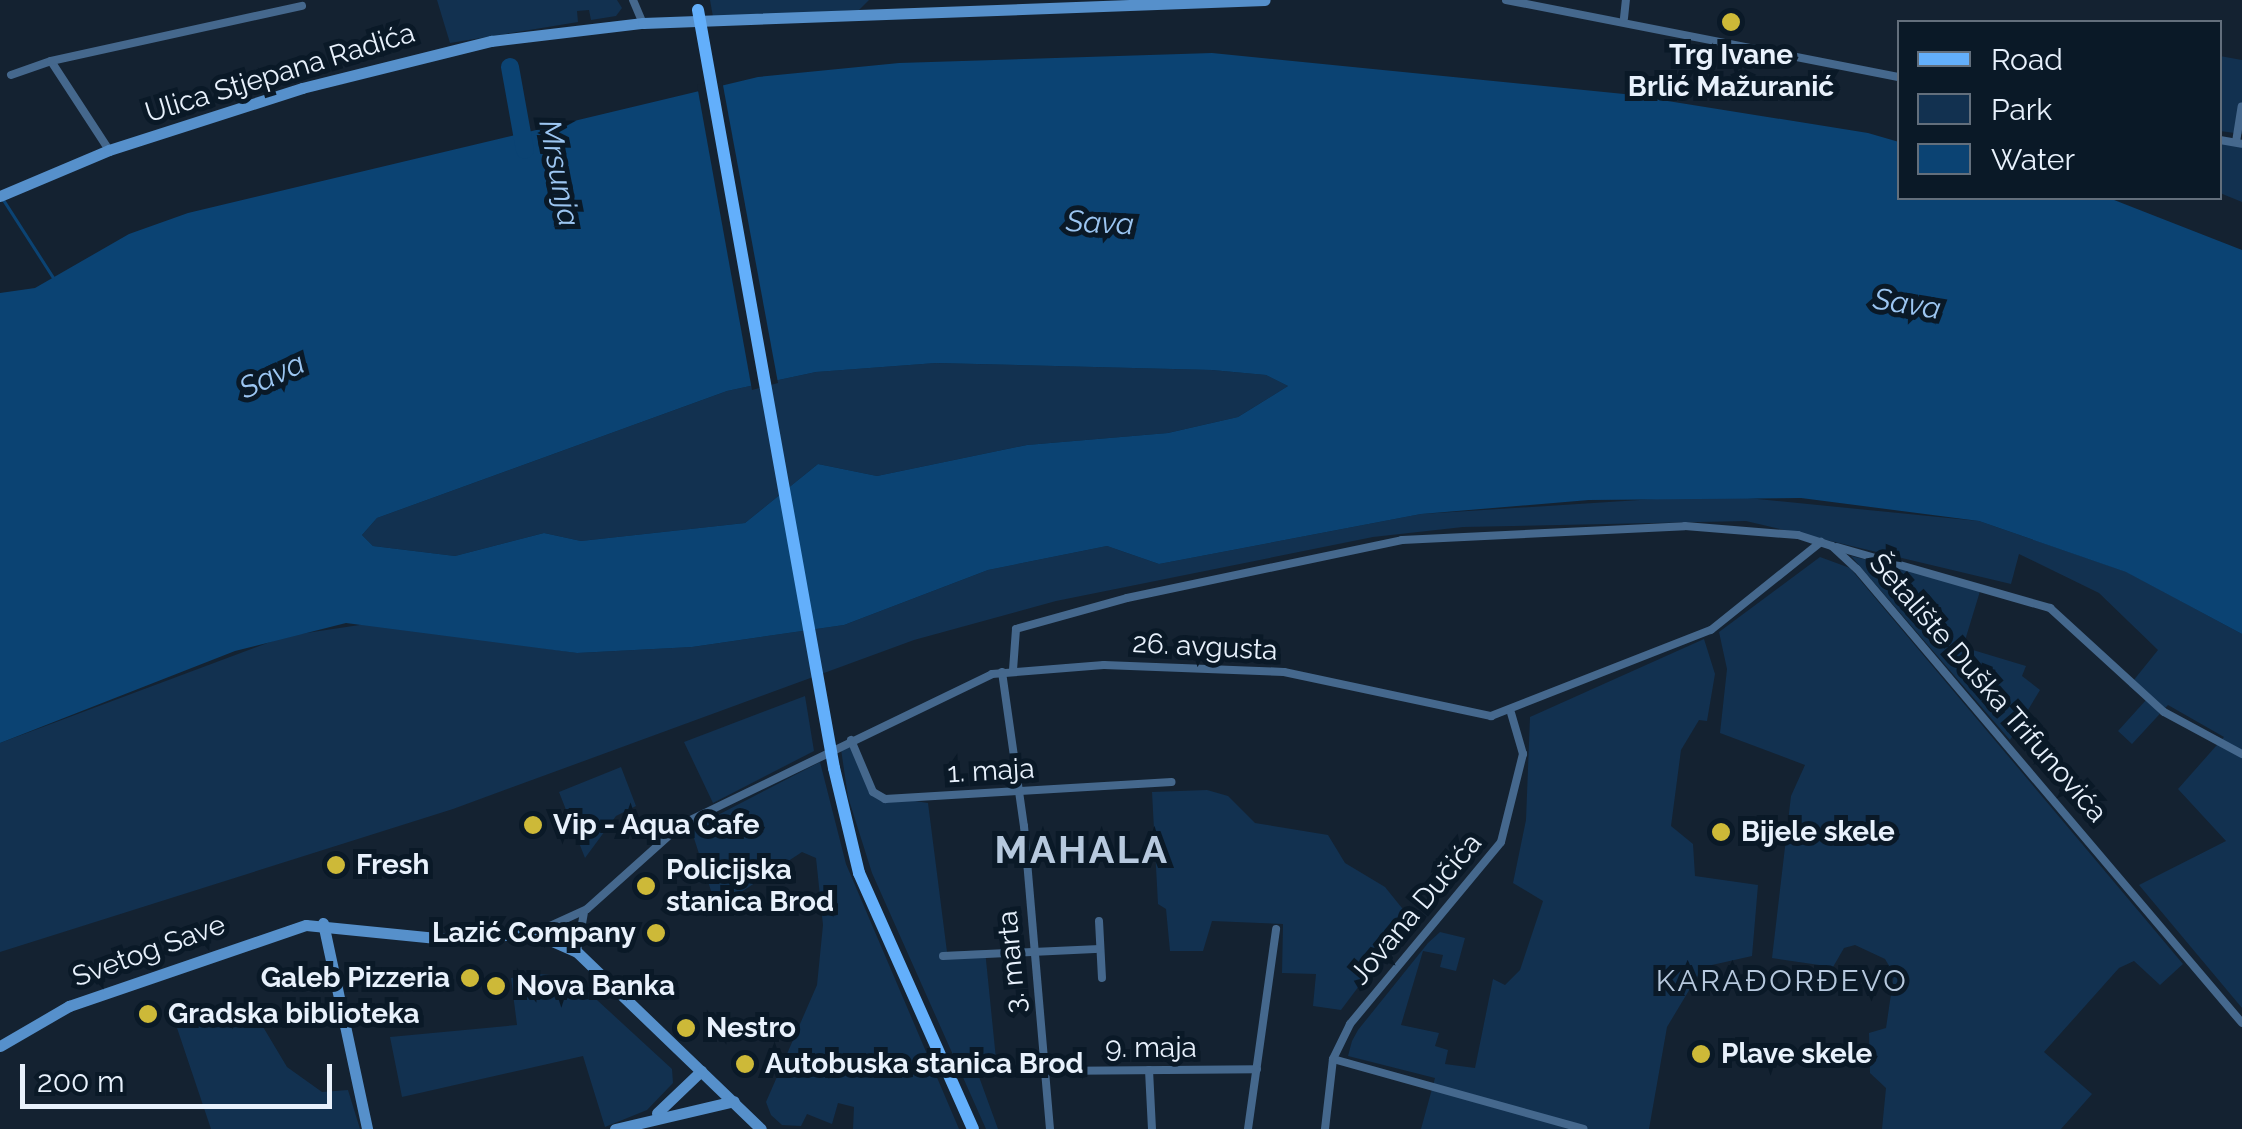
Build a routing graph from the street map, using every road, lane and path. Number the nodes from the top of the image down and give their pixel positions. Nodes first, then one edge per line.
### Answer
1 (632, 0) edge
2 (1265, 0) edge
3 (1506, 0) edge
4 (1626, 0) edge
5 (698, 5) edge
6 (302, 6) dead end
7 (1624, 18) junction
8 (643, 23) junction
9 (51, 61) junction
10 (11, 75) dead end
11 (1897, 75) edge
12 (2242, 106) edge
13 (2239, 143) edge
14 (110, 150) junction
15 (4, 194) edge
16 (1821, 542) junction
17 (1832, 546) junction
18 (1013, 670) junction
19 (1002, 672) junction
20 (1512, 713) junction
21 (851, 740) junction
22 (2242, 754) edge
23 (1170, 782) dead end
24 (1020, 792) junction
25 (587, 909) junction
26 (1099, 921) dead end
27 (323, 924) junction
28 (1276, 929) dead end
29 (534, 934) junction
30 (1100, 949) junction
31 (577, 952) junction
32 (1032, 952) junction
33 (944, 956) dead end
34 (1102, 978) dead end
35 (2242, 1024) edge
36 (0, 1046) edge
37 (1333, 1059) junction
38 (1257, 1069) junction
39 (701, 1070) junction
40 (1148, 1070) junction
41 (1045, 1071) junction
42 (734, 1101) junction
43 (652, 1117) junction
44 (367, 1129) edge
45 (615, 1129) edge
46 (761, 1129) edge
47 (973, 1129) edge
48 (1050, 1129) edge
49 (1152, 1129) edge
50 (1248, 1129) edge
51 (1325, 1129) edge
52 (1582, 1129) edge

1 - 8 street
2 - 8 main road, Ulica Stjepana Radića
3 - 7 street
4 - 7 street
5 - 47 main road, bridge
6 - 9 street, Ulica Stjepana Radića
7 - 11 street
8 - 14 main road, Ulica Stjepana Radića
9 - 10 street, Ulica Stjepana Radića
9 - 14 street
12 - 13 street
14 - 15 main road, Ulica Stjepana Radića
16 - 17 street, Šetalište Duška Trifunovića
16 - 18 street, Šetalište Duška Trifunovića
16 - 20 street, 26. avgusta
17 - 22 street
17 - 35 street, Šetalište Duška Trifunovića
18 - 19 street, 26. avgusta
18 - 20 street, 26. avgusta
19 - 21 street, 26. avgusta
19 - 24 street, 3. marta
20 - 37 street, Jovana Dučića
21 - 24 street, 1. maja
21 - 25 street, 26. avgusta
23 - 24 street, 1. maja
24 - 32 street, 3. marta
25 - 29 street, 26. avgusta
25 - 31 street
26 - 30 street
27 - 29 main road
27 - 36 main road, Svetog Save
27 - 44 main road
28 - 38 street
29 - 31 main road
30 - 32 street
30 - 34 street
31 - 39 main road
32 - 33 street
32 - 41 street, 3. marta
37 - 51 street, Jovana Dučića
37 - 52 street
38 - 40 street, 9. maja
38 - 50 street
39 - 42 main road
39 - 43 main road
40 - 41 street, 9. maja
40 - 49 street
41 - 48 street, 3. marta
42 - 43 main road
42 - 46 main road
43 - 45 main road

